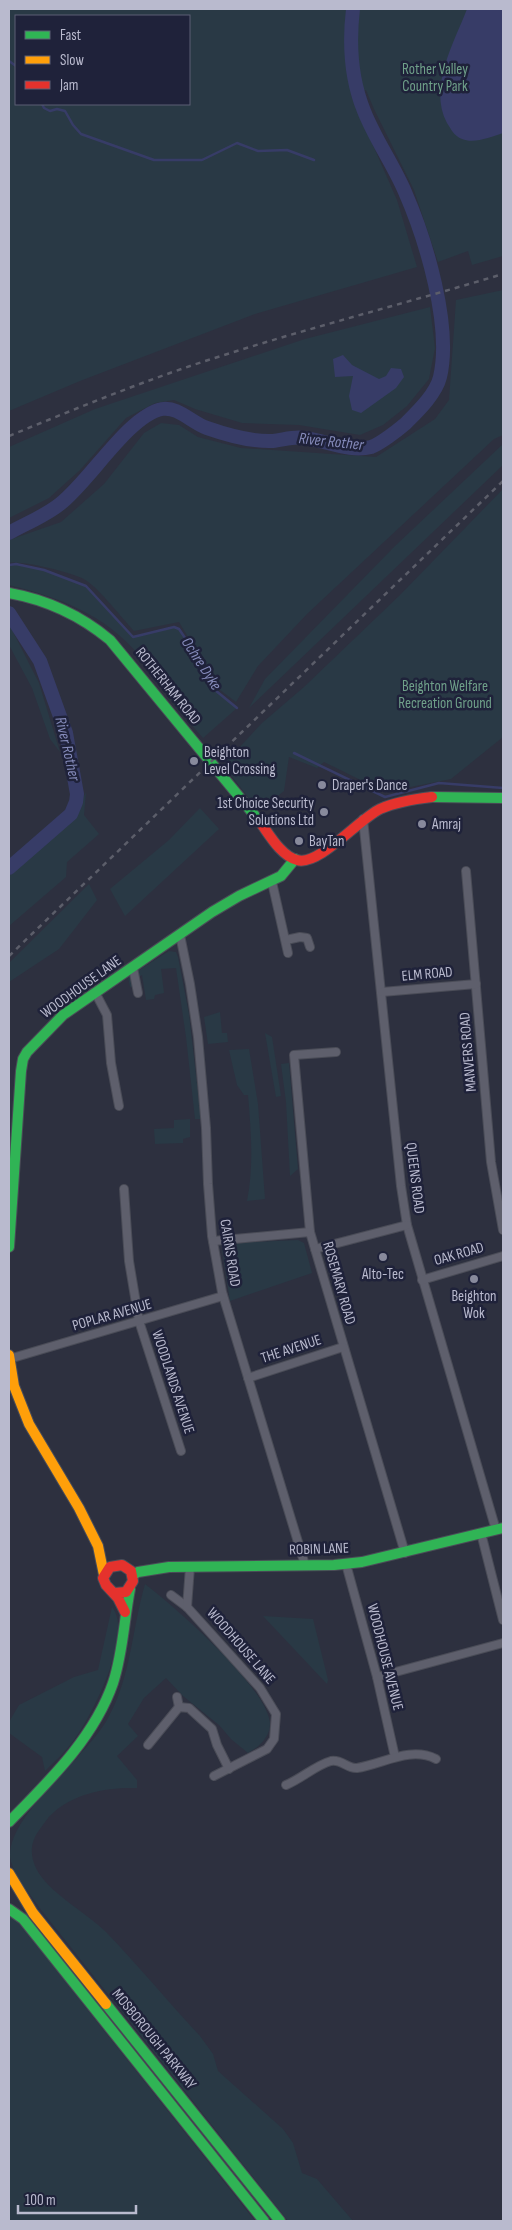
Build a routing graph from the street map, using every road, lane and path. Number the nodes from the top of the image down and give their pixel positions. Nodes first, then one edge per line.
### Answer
1 (11, 594) edge
2 (503, 798) edge
3 (363, 819) junction
4 (295, 859) junction
5 (466, 871) dead end
6 (272, 882) junction
7 (180, 935) junction
8 (286, 940) junction
9 (310, 947) dead end
10 (288, 952) dead end
11 (133, 968) junction
12 (476, 984) junction
13 (382, 992) junction
14 (138, 993) dead end
15 (96, 994) junction
16 (336, 1052) dead end
17 (119, 1106) dead end
18 (124, 1189) dead end
19 (407, 1225) junction
20 (503, 1230) edge
21 (310, 1232) junction
22 (213, 1241) junction
23 (9, 1247) edge
24 (315, 1249) junction
25 (503, 1256) edge
26 (422, 1280) junction
27 (223, 1296) junction
28 (138, 1322) junction
29 (343, 1347) junction
30 (9, 1355) edge
31 (9, 1359) edge
32 (248, 1378) junction
33 (180, 1451) dead end
34 (500, 1529) edge
35 (481, 1533) junction
36 (100, 1552) junction
37 (405, 1552) junction
38 (346, 1564) junction
39 (113, 1565) junction
40 (190, 1566) junction
41 (305, 1566) junction
42 (104, 1575) junction
43 (133, 1575) junction
44 (130, 1589) junction
45 (115, 1594) junction
46 (171, 1596) dead end
47 (187, 1607) junction
48 (125, 1612) junction
49 (503, 1617) edge
50 (503, 1643) edge
51 (377, 1677) junction
52 (177, 1697) dead end
53 (179, 1707) junction
54 (148, 1745) dead end
55 (395, 1757) junction
56 (436, 1759) dead end
57 (230, 1769) junction
58 (214, 1776) dead end
59 (286, 1785) dead end
60 (9, 1822) edge
61 (9, 1873) edge
62 (9, 1909) edge
63 (264, 2221) edge
64 (280, 2221) edge

1 - 4 main road, ROTHERHAM ROAD
2 - 3 main road
3 - 4 main road
3 - 13 street, QUEENS ROAD
4 - 6 main road, WOODHOUSE LANE
5 - 12 street, MANVERS ROAD
6 - 7 main road, WOODHOUSE LANE
6 - 8 street
7 - 11 main road, WOODHOUSE LANE
7 - 22 street, CAIRNS ROAD
8 - 9 street
8 - 10 street
11 - 14 street
11 - 15 main road, WOODHOUSE LANE
12 - 13 street, ELM ROAD
12 - 20 street, MANVERS ROAD
13 - 19 street, QUEENS ROAD
15 - 17 street
15 - 23 main road, WOODHOUSE LANE
16 - 21 street, ROSEMARY ROAD
18 - 28 street, WOODLANDS AVENUE
19 - 24 street
19 - 26 street, QUEENS ROAD
21 - 22 street
21 - 24 street, ROSEMARY ROAD
22 - 27 street, CAIRNS ROAD
24 - 29 street, ROSEMARY ROAD
25 - 26 street, OAK ROAD
26 - 34 street, QUEENS ROAD
27 - 28 street, POPLAR AVENUE
27 - 32 street, CAIRNS ROAD
28 - 31 street, POPLAR AVENUE
28 - 33 street, WOODLANDS AVENUE
29 - 32 street, THE AVENUE
29 - 37 street, ROSEMARY ROAD
30 - 31 main road
31 - 36 main road
32 - 41 street, CAIRNS ROAD
34 - 35 main road, ROBIN LANE
35 - 37 main road, ROBIN LANE
35 - 49 street
36 - 39 main road
36 - 42 main road
37 - 38 main road, ROBIN LANE
38 - 41 main road, ROBIN LANE
38 - 51 street, WOODHOUSE AVENUE
39 - 42 main road
39 - 43 main road
40 - 41 main road, ROBIN LANE
40 - 43 main road, ROBIN LANE
40 - 47 street, WOODHOUSE LANE
42 - 45 main road
43 - 44 main road
44 - 45 main road
44 - 48 main road
45 - 48 main road
46 - 47 street, WOODHOUSE LANE
47 - 57 street, WOODHOUSE LANE
48 - 60 main road
50 - 51 street
51 - 55 street, WOODHOUSE AVENUE
52 - 53 street
53 - 54 street
53 - 57 street
55 - 56 street
55 - 59 street
57 - 58 street, WOODHOUSE LANE
61 - 64 main road, MOSBOROUGH PARKWAY
62 - 63 main road, MOSBOROUGH PARKWAY

